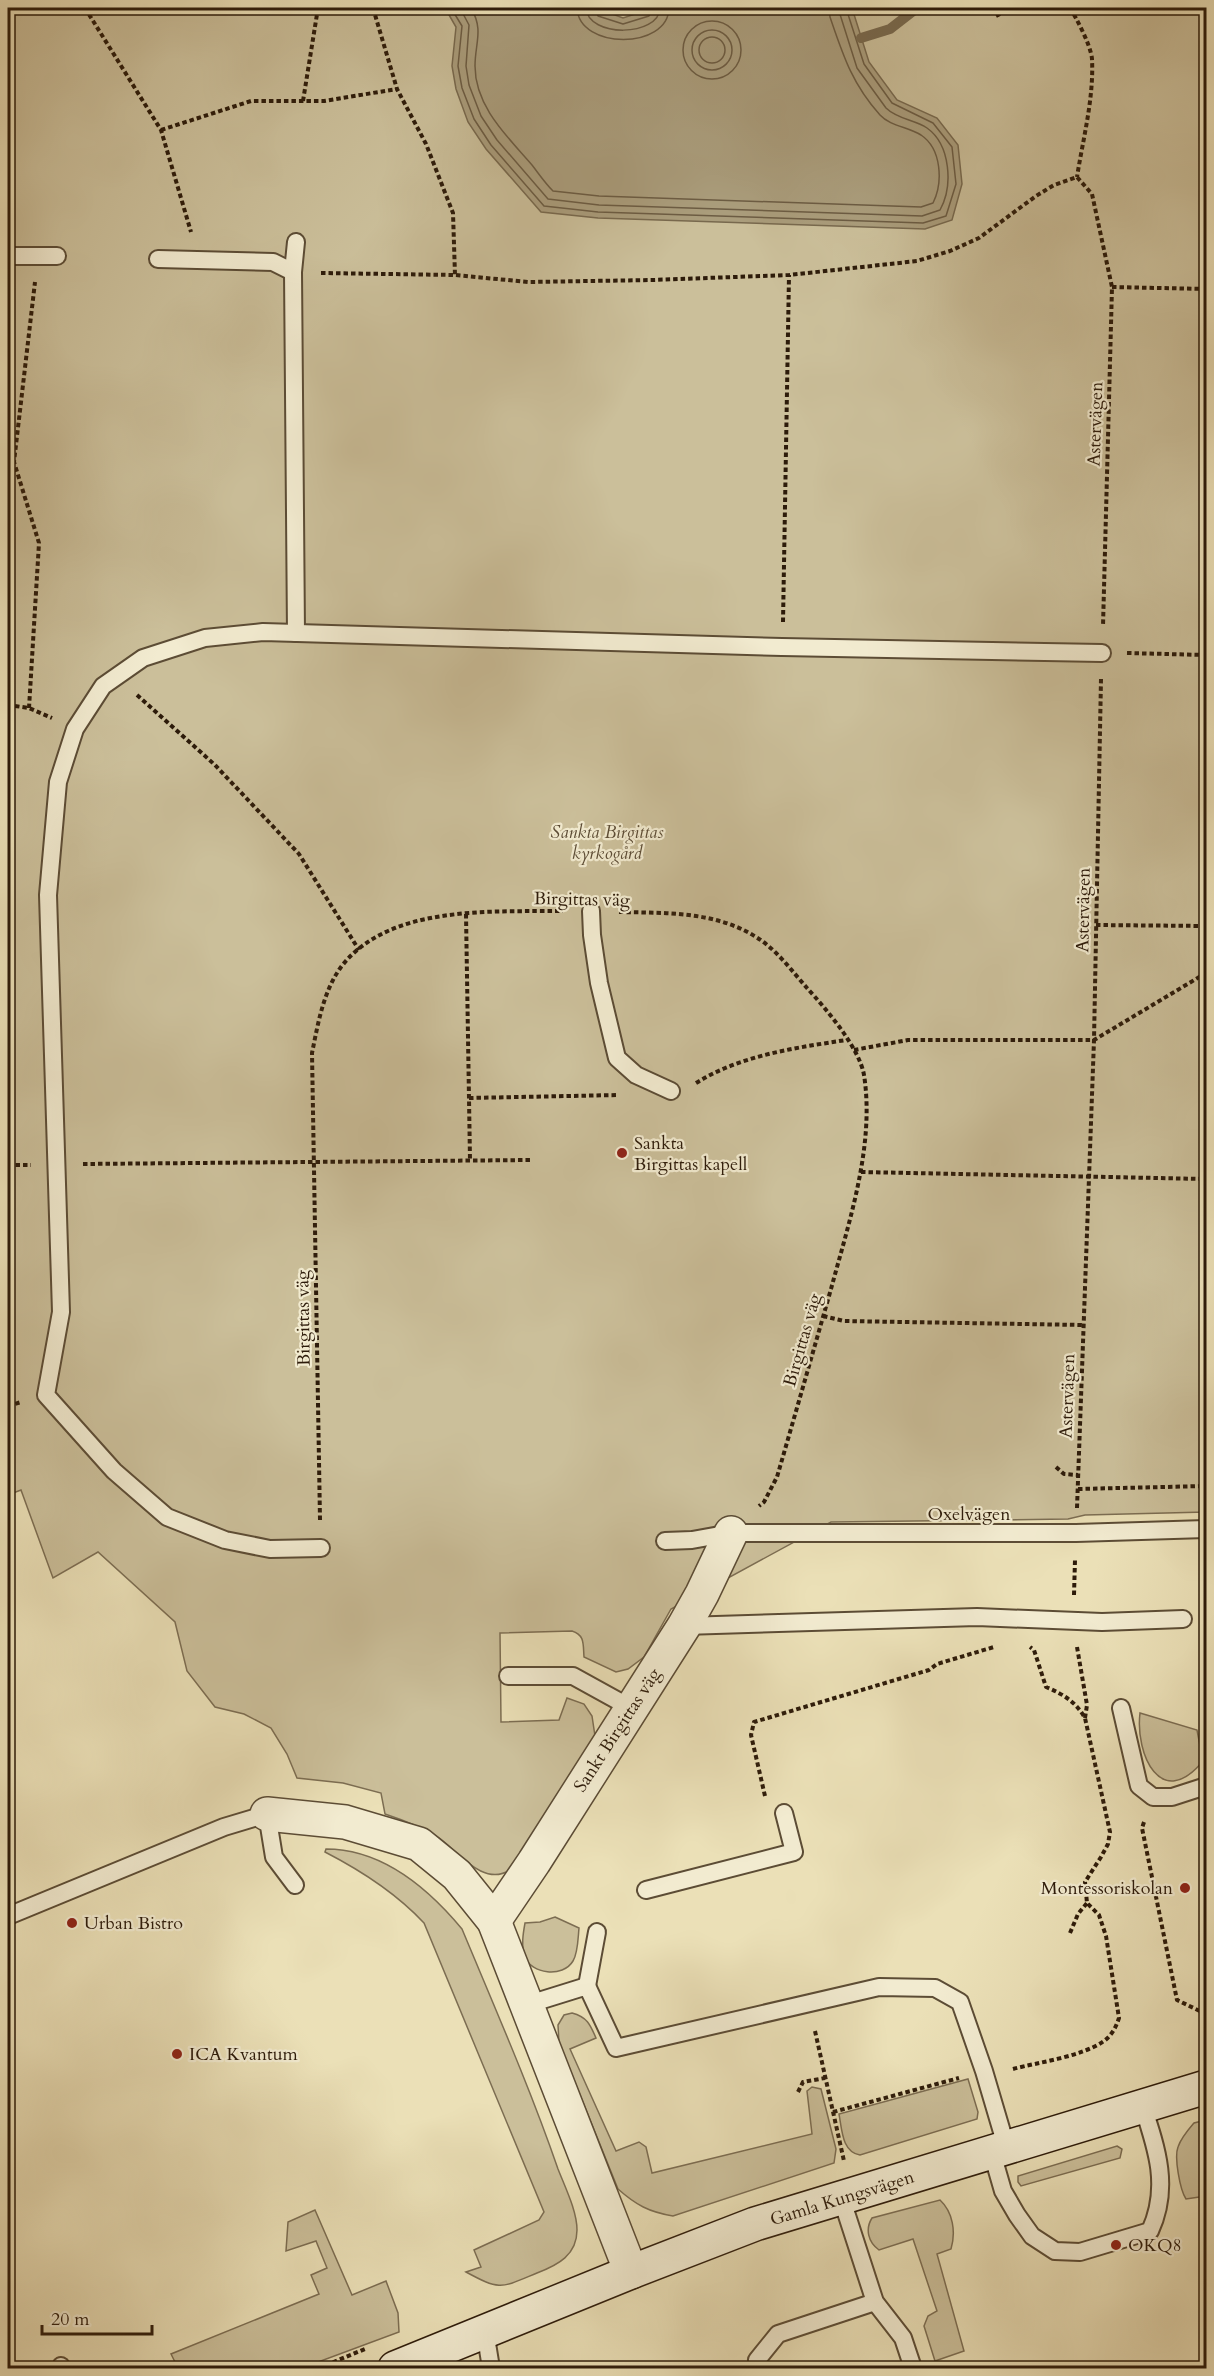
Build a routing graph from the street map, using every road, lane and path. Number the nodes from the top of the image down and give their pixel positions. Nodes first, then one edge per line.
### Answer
1 (85, 8) edge
2 (318, 8) edge
3 (373, 8) edge
4 (1012, 8) edge
5 (1070, 8) edge
6 (996, 16) dead end
7 (396, 88) junction
8 (303, 101) junction
9 (161, 129) junction
10 (1077, 177) junction
11 (296, 242) dead end
12 (8, 256) edge
13 (38, 256) junction
14 (57, 256) dead end
15 (158, 259) dead end
16 (199, 260) junction
17 (293, 272) junction
18 (789, 274) junction
19 (455, 275) junction
20 (1112, 287) junction
21 (1206, 289) edge
22 (296, 633) junction
23 (782, 647) junction
24 (1102, 653) junction
25 (1206, 655) edge
26 (116, 677) junction
27 (15, 706) dead end
28 (29, 708) junction
29 (75, 729) junction
30 (591, 911) junction
31 (466, 914) junction
32 (1096, 925) junction
33 (1206, 926) edge
34 (359, 950) junction
35 (1206, 973) edge
36 (847, 1040) junction
37 (1094, 1040) junction
38 (854, 1050) junction
39 (671, 1091) junction
40 (469, 1098) junction
41 (470, 1160) junction
42 (531, 1160) dead end
43 (313, 1161) junction
44 (40, 1164) dead end
45 (81, 1164) dead end
46 (8, 1165) edge
47 (861, 1172) junction
48 (1088, 1177) junction
49 (1206, 1179) edge
50 (823, 1316) junction
51 (1083, 1325) junction
52 (1056, 1467) dead end
53 (1078, 1475) junction
54 (1206, 1486) edge
55 (1078, 1489) junction
56 (1206, 1529) edge
57 (731, 1533) junction
58 (1076, 1533) junction
59 (665, 1541) dead end
60 (321, 1548) joint
61 (1183, 1618) dead end
62 (684, 1626) junction
63 (1024, 1644) dead end
64 (1001, 1645) dead end
65 (508, 1676) dead end
66 (631, 1708) junction
67 (1121, 1708) dead end
68 (1206, 1786) edge
69 (1153, 1797) junction
70 (784, 1813) joint
71 (267, 1814) junction
72 (295, 1885) dead end
73 (646, 1890) dead end
74 (1087, 1903) junction
75 (8, 1916) edge
76 (494, 1921) junction
77 (597, 1932) dead end
78 (1070, 1933) dead end
79 (587, 1986) junction
80 (808, 2003) junction
81 (526, 2005) junction
82 (1206, 2014) edge
83 (985, 2074) junction
84 (825, 2078) junction
85 (1206, 2087) edge
86 (798, 2092) dead end
87 (1143, 2107) junction
88 (832, 2112) junction
89 (999, 2151) junction
90 (843, 2182) junction
91 (631, 2272) junction
92 (875, 2302) junction
93 (485, 2331) junction
94 (395, 2368) edge
95 (491, 2368) edge
96 (760, 2368) edge
97 (913, 2368) edge

1 - 9 path
2 - 8 path
3 - 7 path
4 - 6 path
5 - 10 path
7 - 8 path
7 - 19 path
8 - 9 path
9 - 16 path
10 - 18 path
10 - 20 path, Astervägen
11 - 17 lane
12 - 13 lane
13 - 14 lane
13 - 28 path
15 - 16 lane
16 - 17 lane
17 - 19 path
17 - 22 lane
18 - 19 path
18 - 23 path
20 - 21 path
20 - 24 path, Astervägen
22 - 23 lane
22 - 26 lane
23 - 24 lane
24 - 25 path
24 - 32 path, Astervägen
26 - 29 lane
26 - 34 path
27 - 28 path
28 - 29 path
29 - 60 lane
30 - 31 path, Birgittas väg
30 - 36 path, Birgittas väg
30 - 39 lane
31 - 34 path, Birgittas väg
31 - 40 path
32 - 33 path
32 - 37 path, Astervägen
34 - 43 path, Birgittas väg
35 - 37 path
36 - 38 path, Birgittas väg
36 - 39 path
37 - 38 path
37 - 48 path, Astervägen
38 - 47 path, Birgittas väg
39 - 40 path
40 - 41 path
41 - 42 path
41 - 43 path
43 - 45 path
43 - 60 path, Birgittas väg
44 - 46 path
47 - 48 path
47 - 50 path, Birgittas väg
48 - 49 path
48 - 51 path, Astervägen
50 - 51 path
50 - 57 path, Birgittas väg
51 - 53 path, Astervägen
52 - 53 path
53 - 55 path, Astervägen
54 - 55 path
55 - 58 path, Astervägen
56 - 58 lane, Oxelvägen
57 - 58 lane, Oxelvägen
57 - 59 lane, Oxelvägen
57 - 62 street, Sankt Birgittas väg
61 - 62 lane
62 - 66 street, Sankt Birgittas väg
63 - 74 path
64 - 70 path
65 - 66 lane
66 - 76 street, Sankt Birgittas väg
67 - 69 lane
68 - 69 lane
69 - 82 path
70 - 73 lane
71 - 72 lane
71 - 75 lane
71 - 76 street
74 - 78 path
74 - 83 path
76 - 81 street
77 - 79 lane
79 - 80 lane
79 - 81 lane
80 - 83 lane
80 - 84 path
81 - 91 street
83 - 88 path
83 - 89 lane
84 - 86 path
84 - 88 path
85 - 87 street, Gamla Kungsvägen
87 - 89 street, Gamla Kungsvägen
87 - 89 lane
88 - 90 path
89 - 90 street, Gamla Kungsvägen
90 - 91 street, Gamla Kungsvägen
90 - 92 lane
91 - 93 street, Gamla Kungsvägen
92 - 96 lane
92 - 97 lane
93 - 94 street, Gamla Kungsvägen
93 - 95 lane

